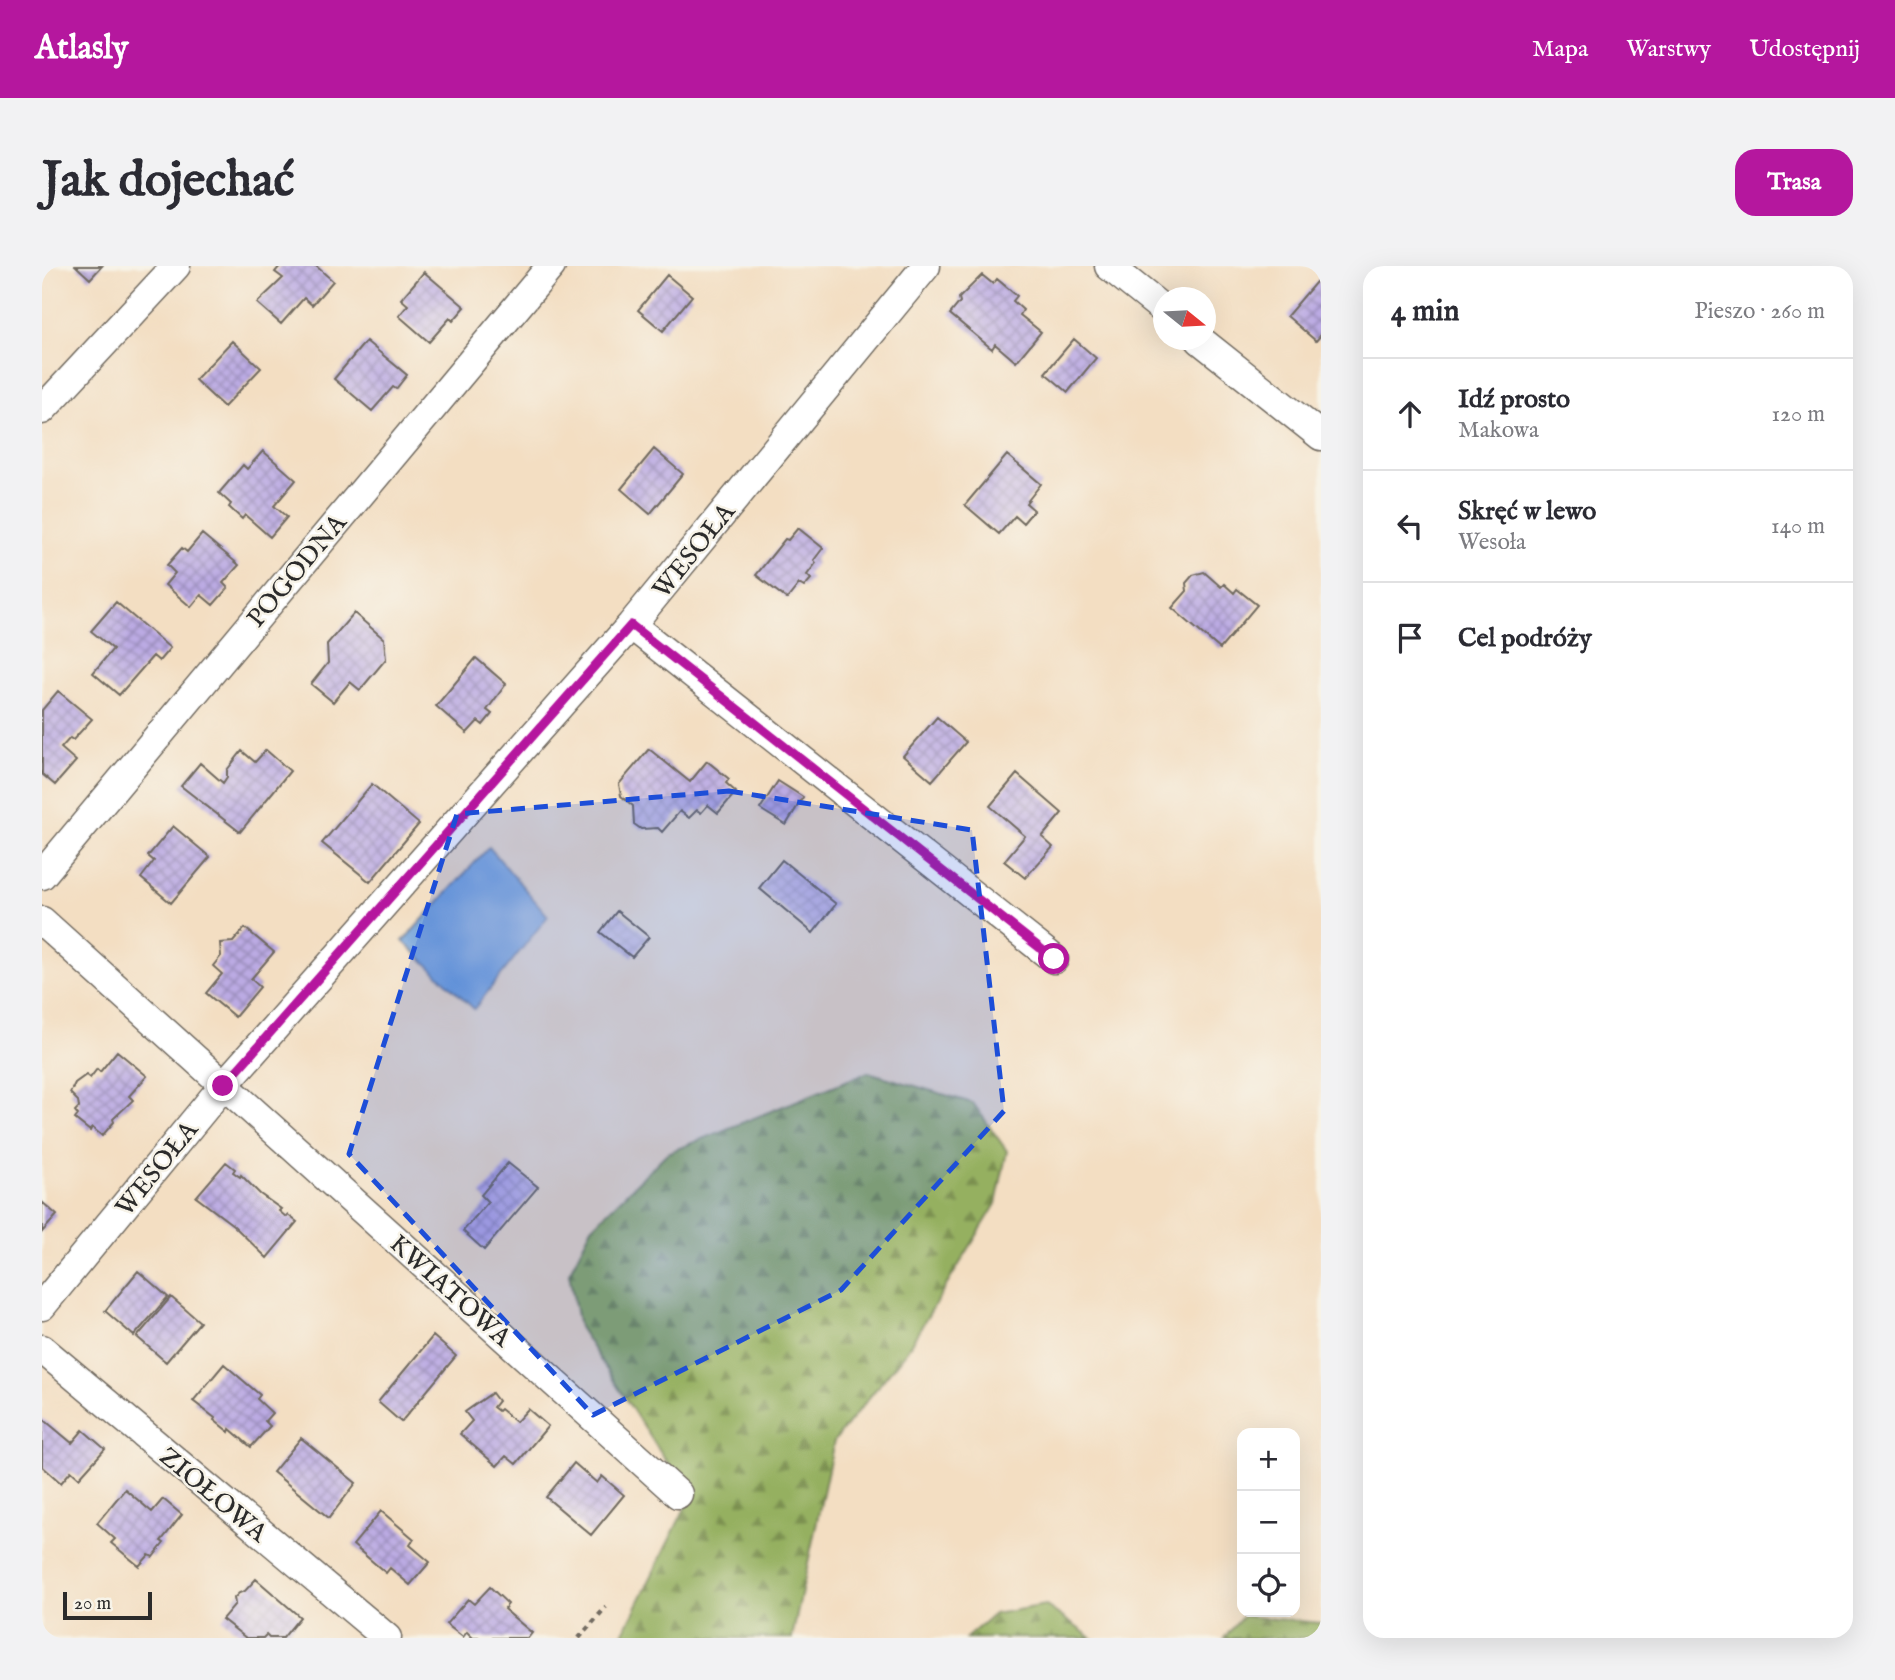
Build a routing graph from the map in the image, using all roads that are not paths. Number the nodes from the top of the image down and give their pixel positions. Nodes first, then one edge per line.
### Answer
1 (176, 266) edge
2 (551, 266) edge
3 (926, 266) edge
4 (1109, 266) edge
5 (1153, 301) edge
6 (1213, 350) edge
7 (42, 410) edge
8 (1321, 436) edge
9 (631, 625) junction
10 (42, 874) edge
11 (42, 920) edge
12 (1054, 959) dead end
13 (223, 1086) junction
14 (42, 1306) edge
15 (42, 1349) edge
16 (678, 1494) dead end
17 (387, 1638) edge

1 - 7 street
2 - 10 street, POGODNA
3 - 9 street, WESOŁA
4 - 5 street
6 - 8 street
9 - 12 street
9 - 13 street, WESOŁA
11 - 13 street
13 - 14 street, WESOŁA
13 - 16 street, KWIATOWA
15 - 17 street, ZIOŁOWA

